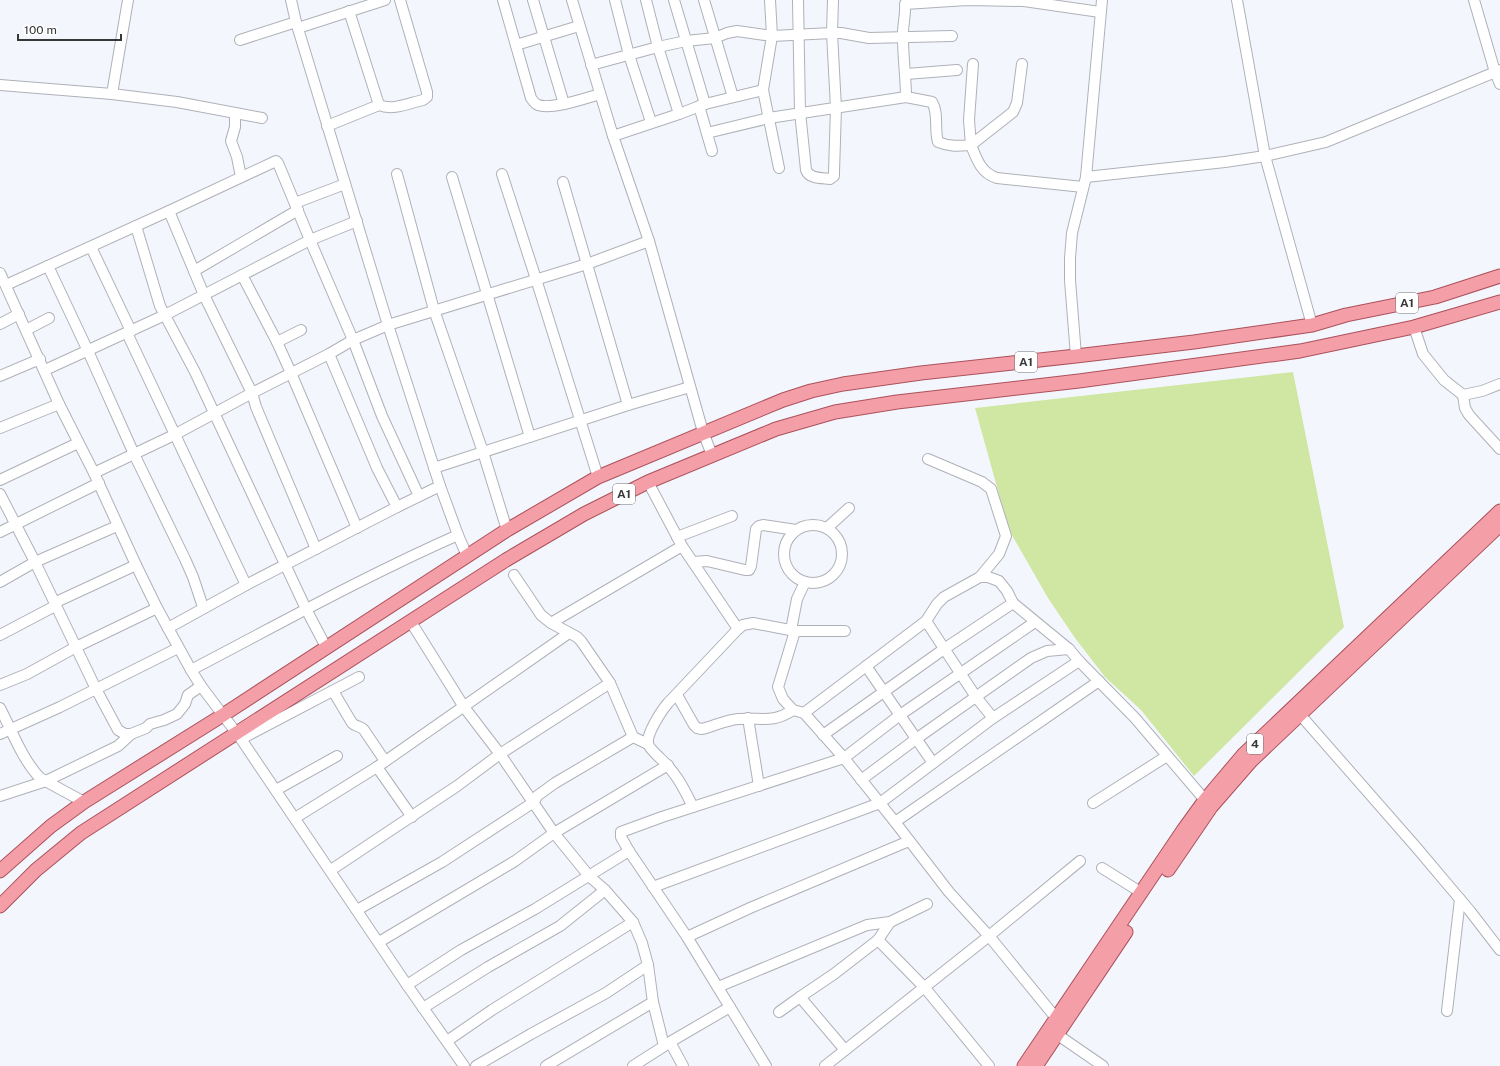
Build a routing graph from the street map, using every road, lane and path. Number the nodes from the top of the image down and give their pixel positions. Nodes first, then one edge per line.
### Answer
1 (128, 0) edge
2 (291, 0) edge
3 (385, 0) edge
4 (400, 0) edge
5 (503, 0) edge
6 (533, 0) edge
7 (615, 0) edge
8 (646, 0) edge
9 (674, 0) edge
10 (704, 0) edge
11 (770, 0) edge
12 (798, 0) edge
13 (833, 0) edge
14 (1024, 0) edge
15 (1102, 0) edge
16 (1237, 0) edge
17 (1474, 0) edge
18 (574, 1) edge
19 (904, 2) edge
20 (349, 12) junction
21 (1100, 12) junction
22 (297, 25) junction
23 (579, 26) junction
24 (832, 33) junction
25 (798, 34) junction
26 (772, 36) junction
27 (952, 36) dead end
28 (543, 37) junction
29 (902, 37) junction
30 (715, 38) junction
31 (240, 40) dead end
32 (686, 41) junction
33 (516, 45) junction
34 (658, 47) junction
35 (629, 54) junction
36 (973, 64) dead end
37 (1022, 64) dead end
38 (591, 65) junction
39 (957, 70) dead end
40 (1497, 71) edge
41 (906, 74) junction
42 (1500, 84) edge
43 (0, 85) edge
44 (763, 90) junction
45 (112, 94) junction
46 (600, 94) junction
47 (733, 97) junction
48 (906, 97) junction
49 (564, 104) junction
50 (379, 105) junction
51 (702, 105) junction
52 (836, 108) junction
53 (800, 112) junction
54 (235, 113) junction
55 (679, 114) junction
56 (262, 118) dead end
57 (769, 118) junction
58 (651, 122) junction
59 (327, 126) junction
60 (707, 134) junction
61 (613, 136) junction
62 (971, 145) junction
63 (712, 151) dead end
64 (1265, 156) junction
65 (779, 168) dead end
66 (397, 174) dead end
67 (502, 174) dead end
68 (241, 177) junction
69 (452, 177) dead end
70 (1086, 177) junction
71 (563, 182) dead end
72 (345, 184) junction
73 (1083, 187) junction
74 (297, 207) junction
75 (169, 211) junction
76 (357, 221) junction
77 (136, 226) junction
78 (310, 240) junction
79 (649, 241) junction
80 (91, 247) junction
81 (587, 264) junction
82 (48, 266) junction
83 (194, 271) junction
84 (242, 275) junction
85 (1500, 276) edge
86 (2, 279) edge
87 (536, 279) junction
88 (487, 294) junction
89 (204, 295) junction
90 (1500, 302) edge
91 (434, 310) junction
92 (19, 314) junction
93 (165, 315) junction
94 (49, 318) dead end
95 (0, 324) edge
96 (388, 325) junction
97 (1312, 325) junction
98 (1414, 327) junction
99 (26, 330) junction
100 (301, 330) dead end
101 (129, 332) junction
102 (353, 340) junction
103 (277, 342) junction
104 (88, 351) junction
105 (329, 354) junction
106 (1076, 356) junction
107 (40, 359) junction
108 (45, 370) junction
109 (291, 373) junction
110 (0, 376) edge
111 (1500, 384) edge
112 (690, 387) junction
113 (252, 393) junction
114 (1463, 395) junction
115 (60, 404) junction
116 (628, 405) junction
117 (214, 413) junction
118 (580, 421) junction
119 (0, 428) edge
120 (703, 432) junction
121 (174, 435) junction
122 (530, 437) junction
123 (78, 443) junction
124 (1500, 450) edge
125 (483, 452) junction
126 (134, 454) junction
127 (712, 455) junction
128 (928, 459) dead end
129 (434, 468) junction
130 (94, 473) junction
131 (598, 477) junction
132 (0, 480) edge
133 (648, 482) junction
134 (99, 483) junction
135 (440, 486) junction
136 (0, 494) edge
137 (419, 496) junction
138 (397, 507) junction
139 (849, 508) dead end
140 (1500, 511) edge
141 (732, 516) dead end
142 (16, 525) junction
143 (1500, 525) edge
144 (117, 526) junction
145 (357, 528) junction
146 (826, 528) junction
147 (507, 530) junction
148 (796, 530) junction
149 (0, 532) edge
150 (458, 535) junction
151 (680, 542) junction
152 (316, 549) junction
153 (467, 556) junction
154 (35, 562) junction
155 (692, 562) junction
156 (136, 565) junction
157 (285, 565) junction
158 (514, 575) dead end
159 (980, 577) junction
160 (0, 582) edge
161 (805, 582) junction
162 (246, 585) junction
163 (1013, 603) junction
164 (55, 604) junction
165 (203, 607) junction
166 (157, 608) junction
167 (306, 609) junction
168 (926, 621) junction
169 (411, 622) junction
170 (1035, 622) junction
171 (551, 623) junction
172 (168, 628) junction
173 (738, 629) junction
174 (793, 630) junction
175 (845, 631) dead end
176 (569, 633) junction
177 (0, 634) edge
178 (76, 647) junction
179 (178, 648) junction
180 (326, 648) junction
181 (944, 649) junction
182 (1069, 649) junction
183 (1079, 661) junction
184 (866, 666) junction
185 (190, 670) junction
186 (960, 672) junction
187 (359, 677) dead end
188 (1099, 681) junction
189 (610, 684) junction
190 (0, 685) edge
191 (201, 686) junction
192 (96, 690) junction
193 (333, 691) junction
194 (884, 692) junction
195 (677, 695) junction
196 (976, 697) junction
197 (464, 707) junction
198 (0, 708) edge
199 (793, 710) junction
200 (1296, 711) junction
201 (804, 713) junction
202 (223, 715) junction
203 (900, 715) junction
204 (748, 718) junction
205 (993, 718) junction
206 (11, 728) junction
207 (0, 734) edge
208 (131, 734) junction
209 (824, 735) junction
210 (239, 736) junction
211 (633, 737) junction
212 (916, 738) junction
213 (648, 744) junction
214 (500, 754) junction
215 (337, 756) dead end
216 (1167, 756) junction
217 (844, 758) junction
218 (933, 763) junction
219 (381, 764) junction
220 (668, 765) junction
221 (861, 780) junction
222 (46, 781) junction
223 (759, 786) junction
224 (276, 790) junction
225 (0, 796) edge
226 (1205, 800) junction
227 (84, 802) junction
228 (534, 802) junction
229 (880, 803) junction
230 (1093, 803) dead end
231 (693, 807) junction
232 (412, 817) junction
233 (295, 818) junction
234 (896, 822) junction
235 (554, 833) junction
236 (909, 841) junction
237 (629, 851) junction
238 (1080, 861) dead end
239 (1102, 868) dead end
240 (331, 870) junction
241 (0, 871) edge
242 (589, 876) junction
243 (653, 887) junction
244 (605, 890) junction
245 (1142, 894) junction
246 (1460, 899) junction
247 (927, 904) dead end
248 (0, 906) edge
249 (357, 910) junction
250 (633, 922) junction
251 (890, 922) junction
252 (989, 936) junction
253 (687, 937) junction
254 (878, 940) junction
255 (380, 942) junction
256 (1500, 950) edge
257 (648, 965) junction
258 (407, 985) junction
259 (718, 987) junction
260 (925, 988) junction
261 (800, 997) junction
262 (653, 1002) junction
263 (730, 1007) junction
264 (423, 1008) junction
265 (1447, 1011) dead end
266 (779, 1012) dead end
267 (1056, 1018) junction
268 (1053, 1031) junction
269 (447, 1041) junction
270 (667, 1044) junction
271 (845, 1050) junction
272 (1101, 1065) edge
273 (464, 1066) edge
274 (476, 1066) edge
275 (546, 1066) edge
276 (633, 1066) edge
277 (683, 1066) edge
278 (766, 1066) edge
279 (825, 1066) edge
280 (989, 1066) edge
281 (1024, 1066) edge
282 (1036, 1066) edge

1 - 45 street
2 - 22 street
3 - 20 street
4 - 50 street
5 - 33 street
6 - 28 street
7 - 35 street
8 - 34 street
9 - 32 street
10 - 30 street
11 - 26 street
12 - 25 street
13 - 24 street
14 - 19 street
14 - 21 street
15 - 21 street
16 - 64 street
17 - 40 street
18 - 23 street
19 - 29 street
20 - 22 street
20 - 50 street
21 - 70 street
22 - 31 street
22 - 59 street
23 - 28 street
23 - 38 street
24 - 25 street
24 - 29 street
24 - 52 street
25 - 26 street
25 - 53 street
26 - 30 street
26 - 44 street
27 - 29 street
28 - 33 street
28 - 49 street
29 - 41 street
30 - 32 street
30 - 47 street
32 - 34 street
32 - 51 street
33 - 49 street
34 - 35 street
34 - 55 street
35 - 38 street
35 - 58 street
36 - 62 street
37 - 62 street
38 - 46 street
39 - 41 street
40 - 42 street
40 - 64 street
41 - 48 street
43 - 45 street
44 - 47 street
44 - 57 street
45 - 54 street
46 - 49 street
46 - 61 street
47 - 51 street
48 - 52 street
48 - 62 street
50 - 59 street
51 - 55 street
51 - 60 street
52 - 53 street
52 - 53 street
53 - 57 street
54 - 56 street
54 - 68 street
55 - 58 street
57 - 60 street
57 - 65 street
58 - 61 street
59 - 72 street
60 - 63 street
61 - 79 street
62 - 73 street
64 - 70 street
64 - 97 street
66 - 91 street
67 - 87 street
68 - 74 street
68 - 75 street
69 - 88 street
70 - 73 street
71 - 81 street
72 - 74 street
72 - 76 street
73 - 106 street
74 - 78 street
74 - 83 street
75 - 77 street
75 - 83 street
76 - 78 street
76 - 96 street
77 - 80 street
77 - 93 street
78 - 84 street
78 - 102 street
79 - 81 street
79 - 112 street
80 - 82 street
80 - 101 street
81 - 87 street
81 - 116 street
82 - 86 street
82 - 104 street
83 - 89 street
84 - 89 street
84 - 103 street
85 - 97 main road, A1
86 - 92 street
87 - 88 street
87 - 118 street
88 - 91 street
88 - 122 street
89 - 93 street
89 - 113 street
90 - 98 main road, A1
91 - 96 street
91 - 125 street
92 - 95 street
92 - 99 street
93 - 101 street
93 - 117 street
94 - 99 street
96 - 102 street
96 - 129 street
97 - 106 main road, A1
98 - 114 street
98 - 127 main road, A1
99 - 107 street
100 - 103 street
101 - 104 street
101 - 121 street
102 - 105 street
102 - 137 street
103 - 109 street
104 - 108 street
104 - 126 street
105 - 109 street
105 - 138 street
106 - 120 main road, A1
107 - 108 street
107 - 110 street
108 - 115 street
109 - 113 street
109 - 145 street
111 - 114 street
112 - 116 street
112 - 120 street
113 - 117 street
113 - 152 street
114 - 124 street
115 - 119 street
115 - 123 street
116 - 118 street
117 - 121 street
117 - 157 street
118 - 122 street
118 - 131 street
120 - 127 street
120 - 131 main road, A1
121 - 126 street
121 - 162 street
122 - 125 street
123 - 130 street
123 - 132 street
125 - 129 street
125 - 147 street
126 - 130 street
126 - 165 street
127 - 133 main road, A1
128 - 159 street
129 - 135 street
130 - 134 street
131 - 147 main road, A1
133 - 151 street
133 - 169 main road, A1
134 - 142 street
134 - 144 street
135 - 137 street
135 - 150 street
136 - 142 street
137 - 138 street
138 - 145 street
139 - 146 street
140 - 200 main road, 4
141 - 151 street
142 - 149 street
142 - 154 street
143 - 200 main road
144 - 154 street
144 - 156 street
145 - 152 street
146 - 148 street
146 - 161 street
147 - 153 main road, A1
148 - 155 street
148 - 161 street
150 - 153 street
150 - 167 street
151 - 155 street
151 - 171 street
152 - 157 street
153 - 180 main road, A1
154 - 160 street
154 - 164 street
155 - 173 street
156 - 164 street
156 - 166 street
157 - 162 street
157 - 167 street
158 - 171 street
159 - 163 street
159 - 168 street
161 - 174 street
162 - 165 street
163 - 170 street
163 - 181 street
164 - 177 street
164 - 178 street
165 - 172 street
166 - 172 street
166 - 178 street
167 - 180 street
167 - 185 street
168 - 181 street
168 - 184 street
169 - 197 street
169 - 210 main road, A1
170 - 182 street
170 - 186 street
171 - 176 street
172 - 179 street
173 - 174 street
173 - 195 street
174 - 175 street
174 - 199 street
176 - 189 street
176 - 197 street
178 - 190 street
178 - 192 street
179 - 185 street
179 - 192 street
180 - 202 main road, A1
181 - 186 street
181 - 194 street
182 - 183 street
182 - 196 street
183 - 188 street
183 - 205 street
184 - 194 street
184 - 201 street
185 - 191 street
186 - 196 street
186 - 203 street
187 - 193 street
188 - 216 street
188 - 234 street
189 - 211 street
189 - 214 street
191 - 202 street
191 - 208 street
192 - 206 street
192 - 208 street
193 - 210 street
193 - 219 street
194 - 203 street
194 - 209 street
195 - 204 street
195 - 213 street
196 - 205 street
196 - 212 street
197 - 214 street
197 - 219 street
198 - 206 street
199 - 201 street
199 - 204 street
200 - 226 main road, 4
200 - 246 street
200 - 268 main road
201 - 209 street
202 - 210 street
202 - 227 main road, A1
203 - 212 street
203 - 217 street
204 - 223 street
205 - 218 street
206 - 207 street
206 - 222 street
208 - 222 street
209 - 217 street
210 - 224 street
210 - 248 main road, A1
211 - 213 street
211 - 228 street
212 - 218 street
212 - 221 street
213 - 220 street
214 - 228 street
214 - 232 street
215 - 224 street
216 - 226 street
216 - 230 street
217 - 221 street
217 - 223 street
218 - 229 street
219 - 232 street
219 - 233 street
220 - 231 street
220 - 235 street
221 - 229 street
222 - 225 street
222 - 227 street
223 - 231 street
224 - 233 street
226 - 245 main road, 4
227 - 241 main road, A1
228 - 235 street
228 - 249 street
229 - 234 street
229 - 243 street
231 - 237 street
232 - 240 street
233 - 240 street
234 - 236 street
235 - 242 street
235 - 255 street
236 - 252 street
236 - 253 street
237 - 242 street
237 - 243 street
238 - 252 street
239 - 245 street
240 - 249 street
242 - 244 street
242 - 258 street
243 - 253 street
244 - 250 street
244 - 264 street
245 - 267 main road, 4
246 - 256 street
246 - 265 street
247 - 251 street
249 - 255 street
250 - 257 street
250 - 269 street
251 - 254 street
251 - 259 street
252 - 260 street
252 - 267 street
253 - 259 street
254 - 260 street
254 - 261 street
255 - 258 street
257 - 262 street
257 - 274 street
258 - 264 street
259 - 263 street
260 - 271 street
260 - 280 street
261 - 266 street
261 - 271 street
262 - 270 street
262 - 275 street
263 - 270 street
263 - 278 street
264 - 269 street
267 - 268 main road, 4
268 - 272 street
268 - 281 main road, 4
268 - 282 main road
269 - 273 street
270 - 276 street
270 - 277 street
271 - 279 street

